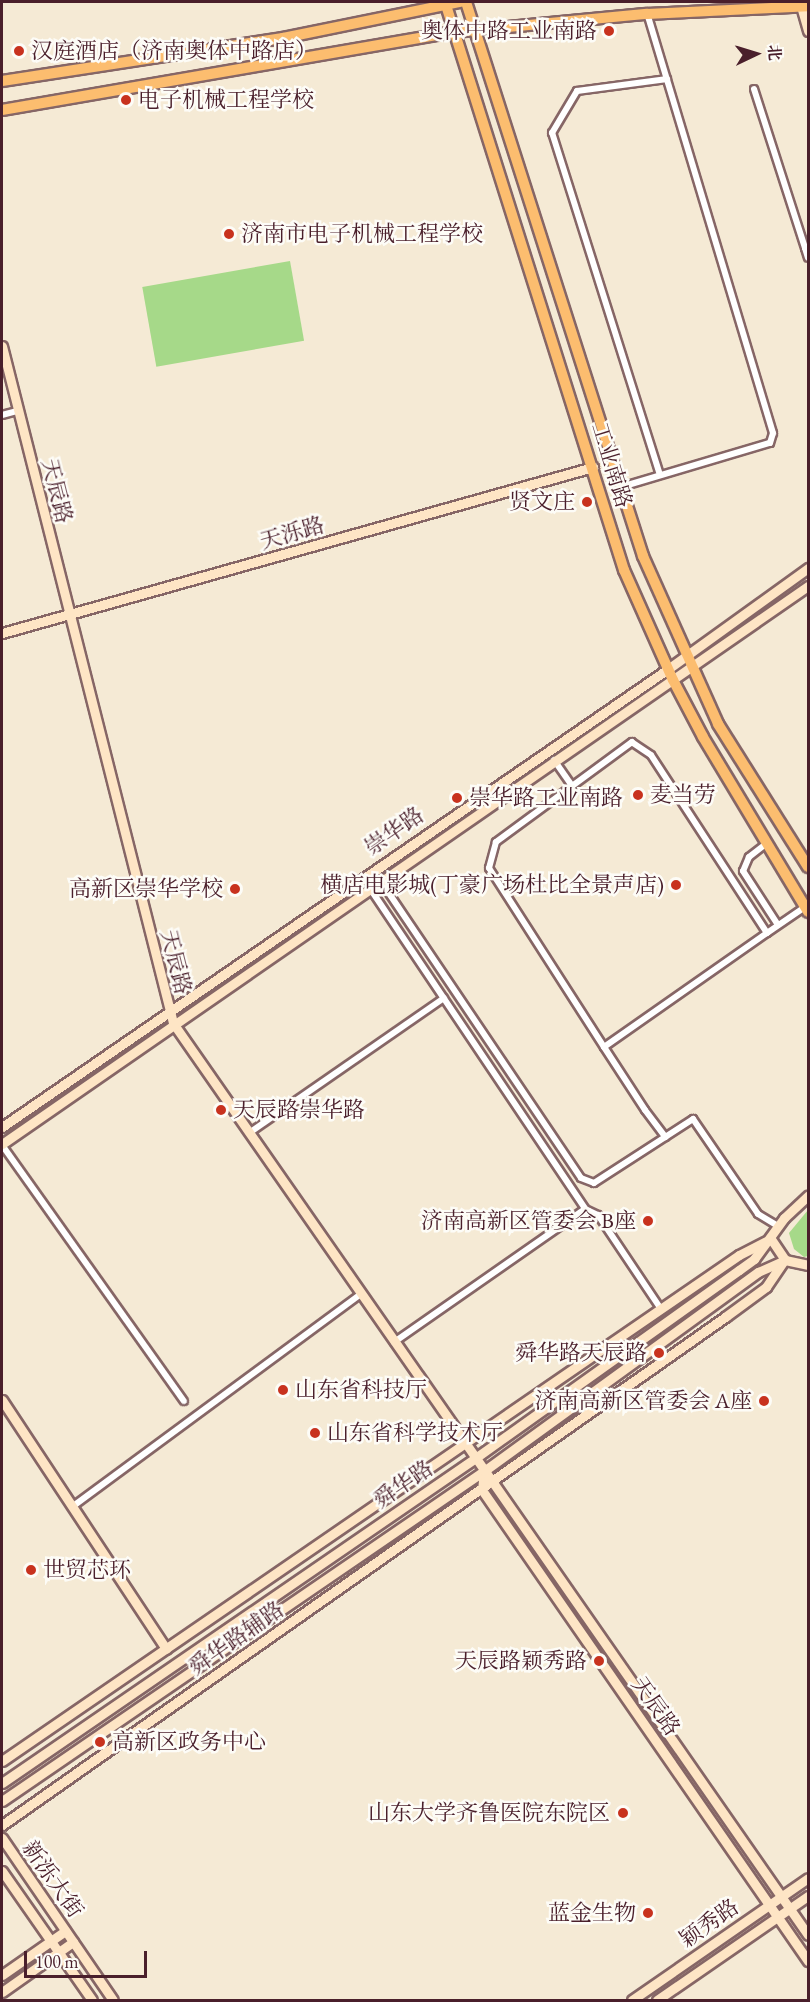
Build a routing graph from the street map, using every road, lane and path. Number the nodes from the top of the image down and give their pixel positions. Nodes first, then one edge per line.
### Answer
1 (460, 2) edge
2 (466, 2) edge
3 (446, 3) edge
4 (805, 6) edge
5 (647, 14) junction
6 (475, 30) junction
7 (808, 31) edge
8 (455, 32) junction
9 (667, 79) junction
10 (2, 81) edge
11 (754, 89) dead end
12 (2, 110) edge
13 (807, 247) edge
14 (808, 258) edge
15 (2, 346) edge
16 (17, 411) junction
17 (2, 415) edge
18 (593, 467) junction
19 (660, 475) junction
20 (621, 487) junction
21 (808, 568) edge
22 (808, 586) edge
23 (68, 617) junction
24 (2, 633) edge
25 (688, 654) junction
26 (694, 668) junction
27 (668, 669) junction
28 (673, 680) junction
29 (553, 759) junction
30 (571, 784) junction
31 (767, 843) junction
32 (808, 867) edge
33 (380, 879) junction
34 (369, 887) junction
35 (807, 909) edge
36 (778, 925) junction
37 (767, 933) junction
38 (444, 998) junction
39 (169, 1011) junction
40 (173, 1023) junction
41 (604, 1047) junction
42 (2, 1127) edge
43 (249, 1133) junction
44 (665, 1137) junction
45 (2, 1145) edge
46 (808, 1196) edge
47 (585, 1209) junction
48 (778, 1226) junction
49 (771, 1239) junction
50 (785, 1260) junction
51 (808, 1265) edge
52 (361, 1294) junction
53 (661, 1309) junction
54 (394, 1342) junction
55 (2, 1400) edge
56 (184, 1401) dead end
57 (465, 1445) junction
58 (474, 1459) junction
59 (484, 1471) junction
60 (494, 1482) junction
61 (482, 1490) junction
62 (72, 1507) junction
63 (166, 1649) junction
64 (2, 1761) edge
65 (2, 1783) edge
66 (2, 1801) edge
67 (2, 1825) edge
68 (2, 1839) edge
69 (2, 1871) edge
70 (808, 1878) edge
71 (808, 1896) edge
72 (782, 1897) junction
73 (770, 1905) junction
74 (790, 1909) junction
75 (778, 1917) junction
76 (65, 1931) junction
77 (808, 1935) edge
78 (50, 1941) junction
79 (73, 1942) junction
80 (59, 1953) junction
81 (808, 1961) edge
82 (2, 1975) edge
83 (2, 1992) edge
84 (92, 2001) edge
85 (113, 2001) edge
86 (632, 2001) edge
87 (657, 2001) edge

1 - 3 main road
2 - 6 main road, 工业南路
3 - 8 main road, 工业南路
3 - 10 main road
4 - 5 main road
4 - 7 main road
5 - 6 main road
5 - 9 street
6 - 8 main road
6 - 20 main road, 工业南路
8 - 12 main road
8 - 18 main road, 工业南路
9 - 19 street
9 - 19 street
11 - 13 street
13 - 14 street
15 - 16 main road, 天辰路
16 - 17 street
16 - 23 main road, 天辰路
18 - 23 main road, 天泺路
18 - 27 main road, 工业南路
19 - 20 street
20 - 25 main road, 工业南路
21 - 25 main road, 崇华路
22 - 26 main road, 崇华路
23 - 24 main road, 天泺路
23 - 39 main road, 天辰路
25 - 26 main road, 工业南路
25 - 27 main road, 崇华路
26 - 28 main road, 崇华路
26 - 32 main road, 工业南路
27 - 28 main road, 工业南路
27 - 39 main road, 崇华路
28 - 29 main road, 崇华路
28 - 31 main road, 工业南路
29 - 30 street
29 - 33 main road, 崇华路
30 - 37 street
30 - 41 street
31 - 35 main road, 工业南路
31 - 36 street
33 - 34 main road, 崇华路
33 - 44 street
34 - 38 street
34 - 40 main road, 崇华路
35 - 36 street
36 - 37 street
37 - 41 street
38 - 43 street
38 - 47 street
39 - 40 main road, 天辰路
39 - 42 main road, 崇华路
40 - 43 main road, 天辰路
40 - 45 main road, 崇华路
41 - 44 street
43 - 52 main road, 天辰路
44 - 48 street
45 - 56 street
46 - 48 main road, 舜华路
47 - 53 street
47 - 54 street
48 - 49 main road, 舜华路
49 - 50 main road
49 - 53 main road, 舜华路辅路
49 - 58 main road, 舜华路
50 - 51 main road
50 - 59 main road, 舜华路
50 - 60 main road, 舜华路辅路
52 - 54 main road, 天辰路
52 - 62 street
53 - 57 main road, 舜华路辅路
54 - 57 main road, 天辰路
55 - 62 main road
57 - 58 main road, 天辰路
57 - 63 main road, 舜华路辅路
58 - 59 main road, 天辰路
58 - 65 main road, 舜华路
59 - 60 main road, 天辰路
59 - 61 main road
59 - 66 main road, 舜华路
60 - 61 main road, 舜华路辅路
60 - 72 main road, 天辰路
61 - 67 main road, 舜华路辅路
61 - 73 main road, 天辰路
62 - 63 main road
63 - 64 main road, 舜华路辅路
68 - 76 main road, 新泺大街
69 - 78 main road, 新泺大街
70 - 72 main road, 颖秀路
71 - 74 main road, 颖秀路
72 - 73 main road, 颖秀路
72 - 74 main road, 天辰路
73 - 75 main road, 天辰路
73 - 86 main road, 颖秀路
74 - 75 main road, 颖秀路
74 - 77 main road, 天辰路
75 - 81 main road, 天辰路
75 - 87 main road, 颖秀路
76 - 78 main road
76 - 79 main road, 新泺大街
78 - 80 main road, 新泺大街
78 - 82 main road
79 - 80 main road
79 - 85 main road, 新泺大街
80 - 83 main road
80 - 84 main road, 新泺大街

